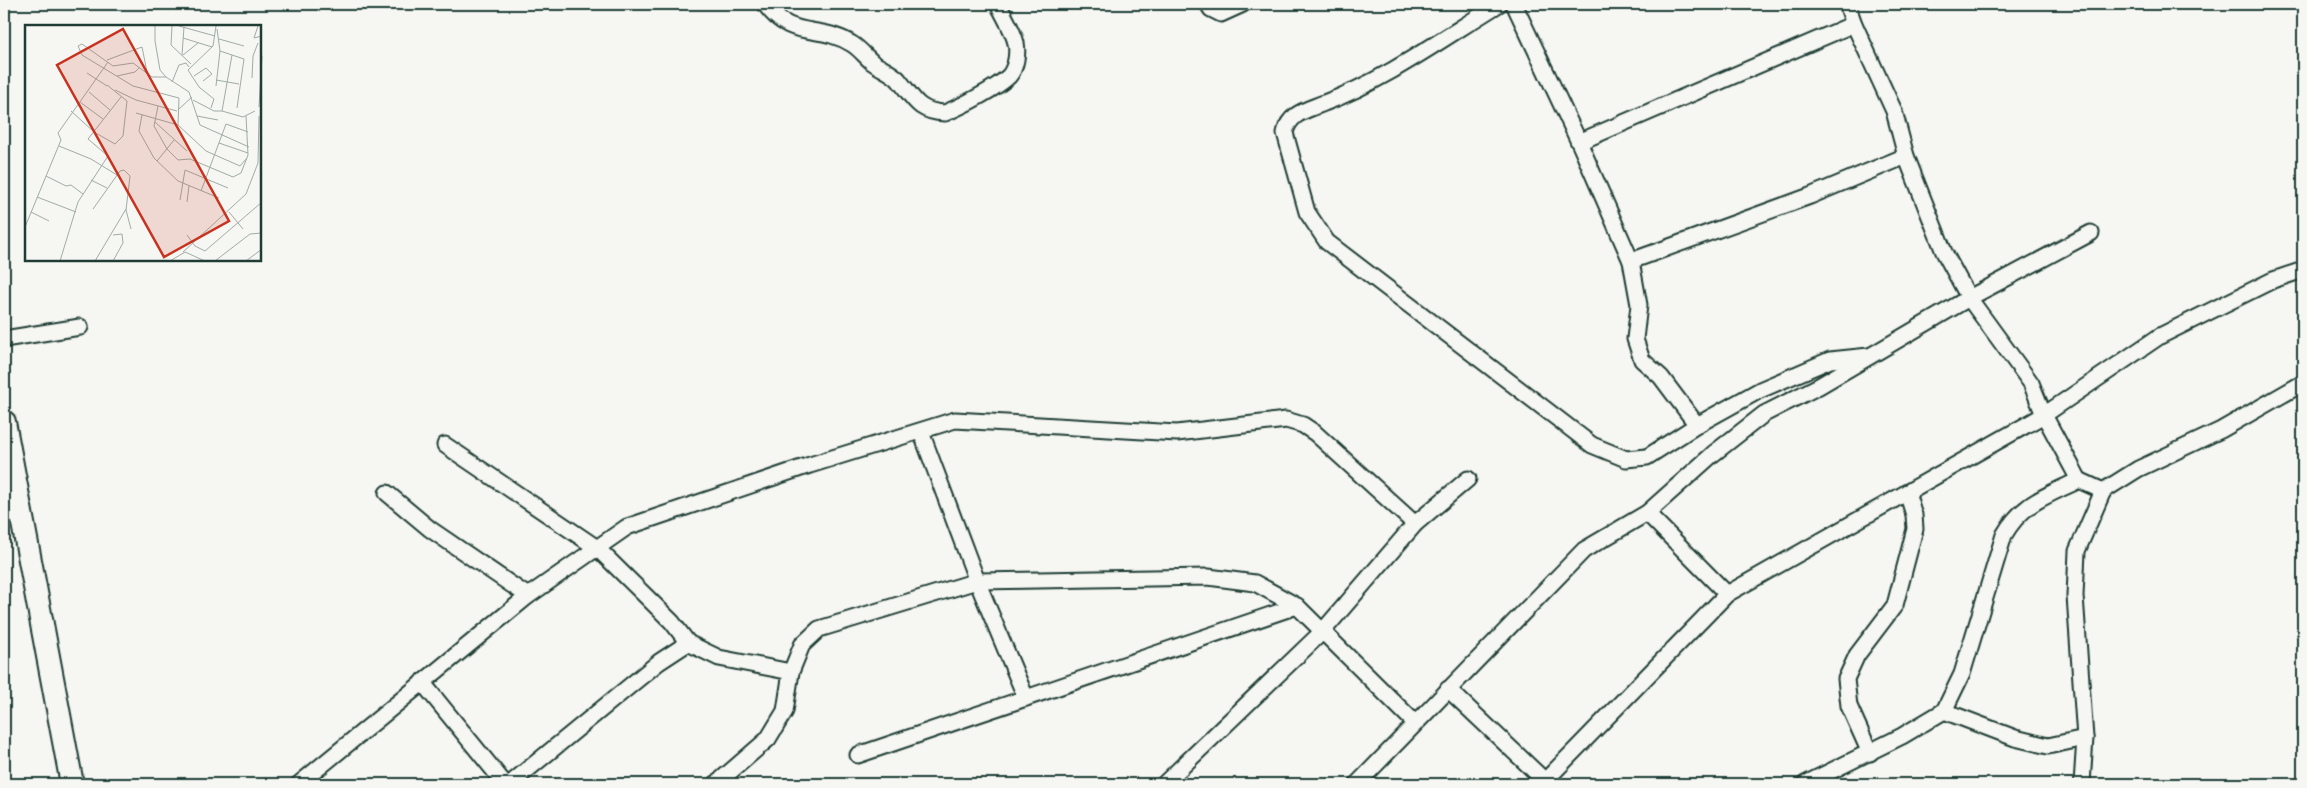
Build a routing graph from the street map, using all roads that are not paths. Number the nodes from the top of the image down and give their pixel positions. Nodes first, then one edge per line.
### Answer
1 (765, 4) edge
2 (998, 4) edge
3 (1208, 4) edge
4 (1243, 4) edge
5 (1500, 4) edge
6 (1514, 4) edge
7 (1848, 4) edge
8 (1854, 24) junction
9 (1579, 142) junction
10 (1906, 156) junction
11 (2091, 233) dead end
12 (1631, 261) junction
13 (2303, 270) edge
14 (1969, 298) junction
15 (80, 327) dead end
16 (4, 339) edge
17 (1869, 356) junction
18 (2303, 383) edge
19 (2044, 415) junction
20 (4, 422) edge
21 (1697, 425) junction
22 (921, 432) junction
23 (445, 445) dead end
24 (1468, 479) dead end
25 (2079, 480) junction
26 (2103, 491) junction
27 (1907, 492) junction
28 (387, 493) dead end
29 (1647, 513) junction
30 (1415, 524) junction
31 (598, 548) junction
32 (977, 582) junction
33 (1728, 594) junction
34 (528, 596) junction
35 (1297, 606) junction
36 (1323, 631) junction
37 (688, 643) junction
38 (791, 672) junction
39 (422, 682) junction
40 (1448, 688) junction
41 (1026, 698) junction
42 (1944, 711) junction
43 (1415, 723) junction
44 (2084, 738) junction
45 (1870, 753) junction
46 (858, 755) dead end
47 (1543, 783) edge
48 (72, 784) edge
49 (299, 784) edge
50 (505, 784) edge
51 (510, 784) edge
52 (716, 784) edge
53 (1164, 784) edge
54 (1357, 784) edge
55 (1805, 784) edge
56 (2082, 784) edge

1 - 2 street
3 - 4 street
5 - 21 street
6 - 9 street
7 - 8 street
8 - 9 street
8 - 10 street
9 - 12 street
10 - 12 street
10 - 14 street
11 - 14 street
12 - 21 street
13 - 19 street
14 - 17 street
14 - 19 street
15 - 16 street
17 - 21 street
17 - 29 street
18 - 26 street
19 - 25 street
19 - 27 street
20 - 48 street
22 - 30 street
22 - 31 street
22 - 32 street
23 - 31 street
24 - 30 street
25 - 26 street
25 - 42 street
26 - 44 street
27 - 33 street
27 - 45 street
28 - 34 street
29 - 33 street
29 - 40 street
30 - 36 street
31 - 34 street
31 - 37 street
32 - 35 street
32 - 38 street
32 - 41 street
33 - 47 street
34 - 39 street
35 - 36 street
35 - 41 street
36 - 43 street
36 - 53 street
37 - 38 street
37 - 51 street
38 - 52 street
39 - 49 street
39 - 50 street
40 - 43 street
40 - 47 street
41 - 46 street
42 - 44 street
42 - 45 street
43 - 54 street
44 - 56 street
45 - 55 street

